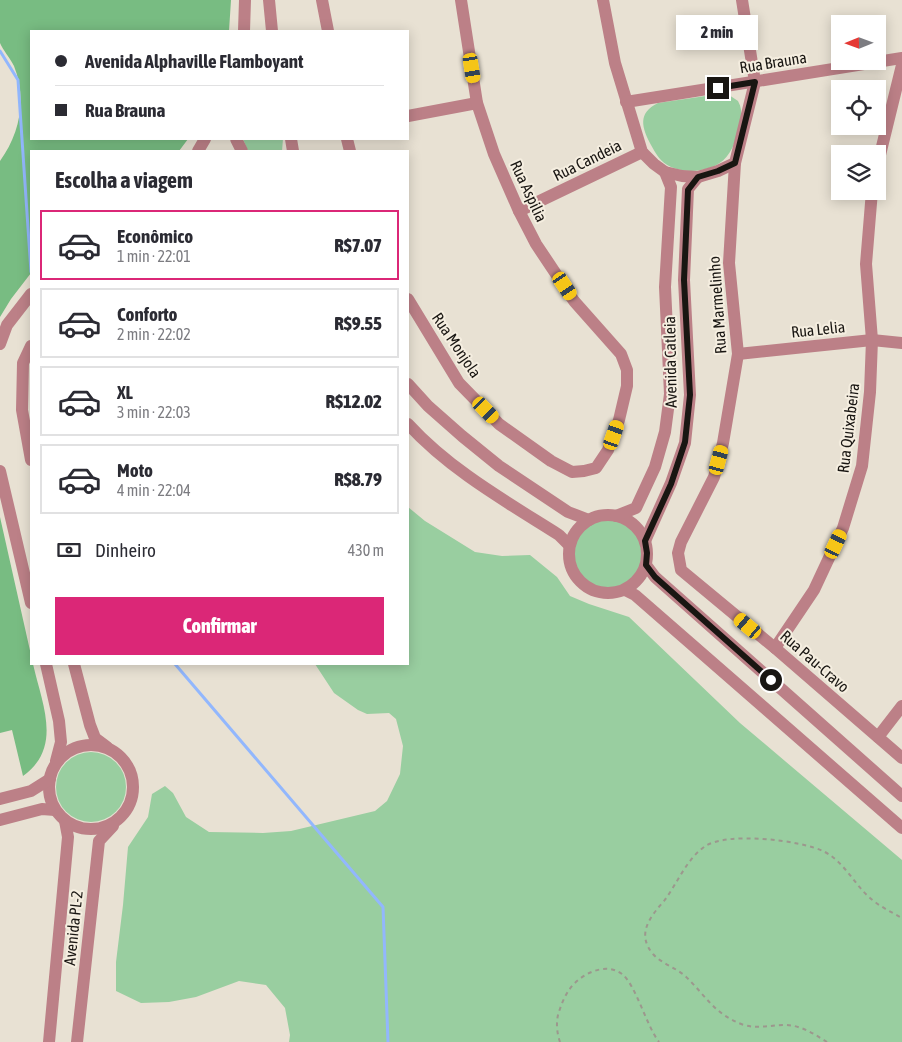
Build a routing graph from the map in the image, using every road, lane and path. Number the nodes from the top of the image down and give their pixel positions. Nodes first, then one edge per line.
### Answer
1 (244, 0) edge
2 (269, 0) edge
3 (322, 0) edge
4 (461, 0) edge
5 (603, 0) edge
6 (742, 0) edge
7 (244, 30) edge
8 (272, 30) edge
9 (328, 30) edge
10 (902, 58) edge
11 (902, 65) edge
12 (755, 82) junction
13 (626, 102) junction
14 (477, 103) junction
15 (409, 116) edge
16 (882, 145) edge
17 (642, 152) junction
18 (735, 163) junction
19 (665, 172) junction
20 (698, 177) junction
21 (871, 200) edge
22 (519, 211) junction
23 (30, 295) edge
24 (409, 301) edge
25 (872, 340) junction
26 (0, 344) edge
27 (902, 344) edge
28 (30, 348) edge
29 (738, 354) junction
30 (627, 370) joint
31 (409, 385) edge
32 (409, 425) edge
33 (30, 454) edge
34 (0, 471) edge
35 (616, 516) junction
36 (589, 520) junction
37 (645, 541) junction
38 (569, 545) junction
39 (646, 565) junction
40 (682, 570) joint
41 (625, 590) junction
42 (30, 599) edge
43 (775, 648) junction
44 (46, 665) edge
45 (74, 665) edge
46 (902, 706) edge
47 (878, 737) junction
48 (106, 747) junction
49 (902, 758) edge
50 (55, 765) junction
51 (50, 779) junction
52 (902, 796) edge
53 (0, 799) edge
54 (55, 810) junction
55 (0, 820) edge
56 (65, 821) junction
57 (115, 823) junction
58 (902, 828) edge
59 (902, 918) edge
60 (49, 1042) edge
61 (77, 1042) edge
62 (560, 1042) edge
63 (658, 1042) edge
64 (827, 1042) edge

1 - 7 street
2 - 8 street
3 - 9 street
4 - 14 street, Rua Aspilia
5 - 13 street
6 - 12 street, Rua Marmelinho
10 - 12 street, Rua Brauna
11 - 16 street
12 - 13 street, Rua Brauna
12 - 18 street, Rua Marmelinho
13 - 17 street
14 - 15 street
14 - 22 street, Rua Aspilia
17 - 19 street
17 - 22 street, Rua Candeia
18 - 20 street
18 - 29 street, Rua Marmelinho
19 - 20 street
19 - 35 street, Avenida Catleia
20 - 37 street, Avenida Catleia
21 - 25 street, Rua Quixabeira
22 - 30 street, Rua Aspilia
23 - 26 street
24 - 30 street, Rua Monjola
25 - 27 street, Rua Lelia
25 - 29 street, Rua Lelia
25 - 43 street, Rua Quixabeira
28 - 33 street
29 - 40 street, Rua Marmelinho
31 - 36 street
32 - 38 street
34 - 42 street
35 - 36 street
35 - 37 street
36 - 38 street
37 - 39 street
38 - 41 street
39 - 41 street
39 - 52 street
40 - 43 street, Rua Pau-Cravo
41 - 58 street
43 - 47 street, Rua Pau-Cravo
44 - 50 street
45 - 48 street
46 - 47 street
47 - 49 street, Rua Pau-Cravo
48 - 50 street
48 - 57 street
50 - 51 street
51 - 53 street
51 - 54 street
54 - 55 street
54 - 56 street
56 - 57 street
56 - 60 street, Avenida PL-2
57 - 61 street, Avenida PL-2
59 - 64 path
62 - 63 path

